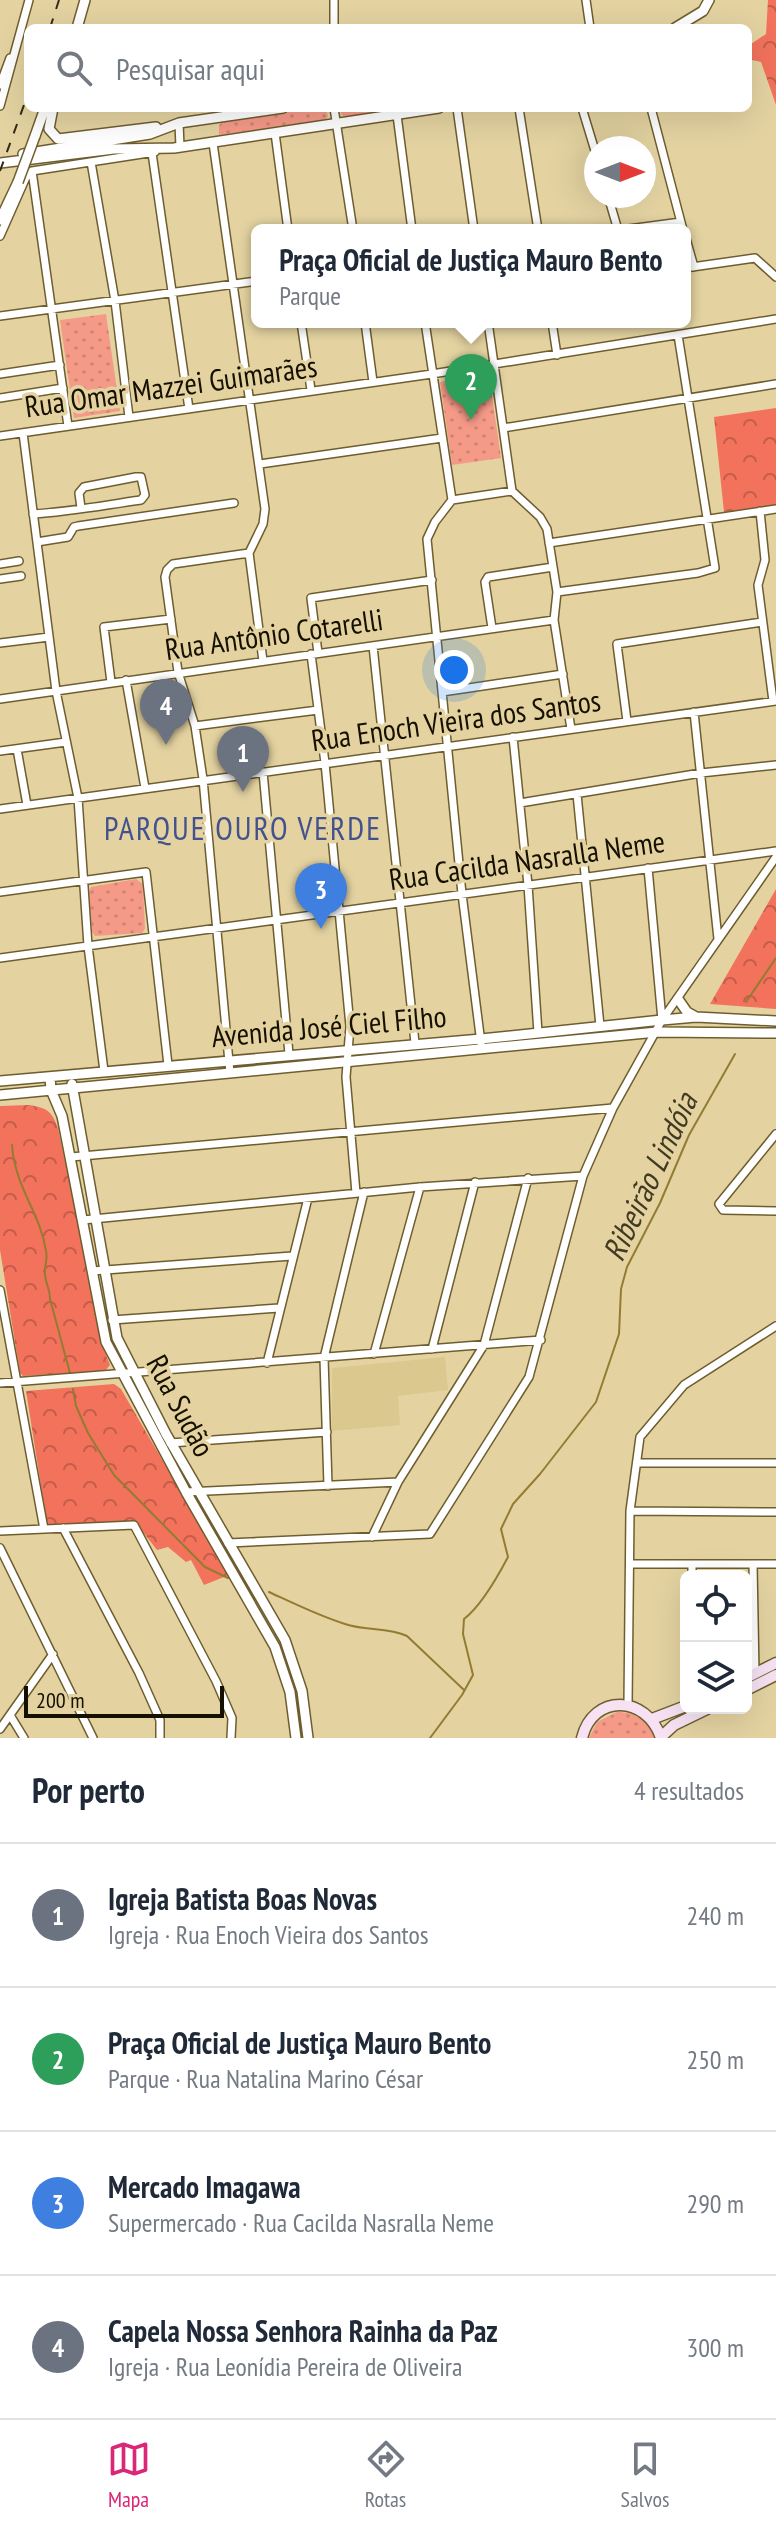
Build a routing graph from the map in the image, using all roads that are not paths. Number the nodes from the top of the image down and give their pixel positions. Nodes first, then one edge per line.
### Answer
1 (29, 0) edge
2 (85, 0) edge
3 (334, 0) edge
4 (586, 0) edge
5 (709, 0) edge
6 (27, 11) junction
7 (78, 24) edge
8 (334, 24) edge
9 (589, 24) edge
10 (682, 24) edge
11 (0, 85) edge
12 (0, 106) edge
13 (44, 112) edge
14 (52, 112) edge
15 (255, 112) edge
16 (334, 112) edge
17 (415, 112) edge
18 (458, 112) edge
19 (520, 112) edge
20 (583, 112) edge
21 (652, 112) edge
22 (397, 115) junction
23 (179, 123) junction
24 (336, 125) junction
25 (167, 126) junction
26 (275, 133) junction
27 (591, 136) edge
28 (213, 143) junction
29 (177, 147) junction
30 (152, 153) junction
31 (0, 157) edge
32 (91, 162) junction
33 (0, 163) edge
34 (32, 171) junction
35 (20, 193) junction
36 (35, 197) junction
37 (0, 220) edge
38 (287, 224) edge
39 (352, 224) edge
40 (411, 224) edge
41 (473, 224) edge
42 (537, 224) edge
43 (682, 224) edge
44 (0, 236) edge
45 (691, 268) edge
46 (776, 277) edge
47 (251, 282) edge
48 (234, 284) junction
49 (172, 293) junction
50 (115, 301) junction
51 (52, 310) junction
52 (0, 316) edge
53 (776, 319) edge
54 (302, 328) edge
55 (366, 328) edge
56 (426, 328) edge
57 (489, 328) edge
58 (553, 328) edge
59 (678, 335) junction
60 (557, 355) junction
61 (60, 365) junction
62 (494, 365) junction
63 (0, 374) edge
64 (432, 374) junction
65 (373, 382) junction
66 (776, 384) edge
67 (0, 387) edge
68 (63, 388) junction
69 (311, 390) junction
70 (1, 398) edge
71 (688, 398) junction
72 (251, 400) junction
73 (189, 409) junction
74 (129, 417) junction
75 (68, 426) junction
76 (503, 428) junction
77 (23, 433) junction
78 (0, 436) edge
79 (442, 438) junction
80 (260, 464) junction
81 (512, 491) junction
82 (452, 500) junction
83 (234, 503) dead end
84 (81, 508) junction
85 (776, 509) edge
86 (760, 511) junction
87 (33, 514) junction
88 (705, 517) junction
89 (424, 520) dead end
90 (433, 526) junction
91 (37, 542) junction
92 (549, 543) junction
93 (249, 553) junction
94 (19, 561) dead end
95 (0, 564) edge
96 (553, 567) junction
97 (21, 576) dead end
98 (0, 579) edge
99 (432, 580) junction
100 (557, 592) junction
101 (171, 619) junction
102 (554, 620) junction
103 (762, 622) junction
104 (492, 628) junction
105 (435, 636) junction
106 (49, 637) junction
107 (0, 643) edge
108 (373, 646) junction
109 (315, 654) junction
110 (263, 661) junction
111 (178, 672) junction
112 (563, 674) junction
113 (126, 680) junction
114 (111, 682) junction
115 (56, 691) junction
116 (442, 692) junction
117 (0, 699) edge
118 (775, 701) edge
119 (318, 710) junction
120 (694, 712) junction
121 (627, 721) junction
122 (195, 726) junction
123 (571, 729) junction
124 (513, 737) junction
125 (66, 742) junction
126 (448, 746) junction
127 (17, 749) junction
128 (0, 751) edge
129 (385, 755) junction
130 (325, 763) junction
131 (776, 765) edge
132 (263, 772) junction
133 (701, 773) junction
134 (203, 779) junction
135 (145, 788) junction
136 (577, 794) junction
137 (78, 798) junction
138 (520, 803) junction
139 (27, 805) junction
140 (0, 809) edge
141 (776, 854) edge
142 (709, 860) junction
143 (648, 868) junction
144 (586, 876) junction
145 (83, 882) junction
146 (528, 885) junction
147 (0, 892) edge
148 (462, 894) junction
149 (400, 902) junction
150 (340, 911) junction
151 (277, 919) junction
152 (215, 928) junction
153 (153, 935) junction
154 (718, 939) junction
155 (88, 946) junction
156 (0, 958) edge
157 (660, 995) junction
158 (678, 999) junction
159 (696, 1017) junction
160 (662, 1020) junction
161 (776, 1021) edge
162 (600, 1026) junction
163 (657, 1032) junction
164 (538, 1033) junction
165 (776, 1033) edge
166 (481, 1039) junction
167 (415, 1043) junction
168 (347, 1049) junction
169 (482, 1050) junction
170 (289, 1054) junction
171 (229, 1059) junction
172 (346, 1063) junction
173 (168, 1065) junction
174 (104, 1071) junction
175 (230, 1073) junction
176 (71, 1075) junction
177 (50, 1077) junction
178 (0, 1081) edge
179 (73, 1088) junction
180 (51, 1090) junction
181 (0, 1095) edge
182 (613, 1108) junction
183 (351, 1132) junction
184 (776, 1134) edge
185 (764, 1148) junction
186 (776, 1149) edge
187 (84, 1156) junction
188 (71, 1157) junction
189 (583, 1176) junction
190 (528, 1178) junction
191 (475, 1182) junction
192 (420, 1187) junction
193 (360, 1193) junction
194 (308, 1198) junction
195 (776, 1211) edge
196 (95, 1218) junction
197 (83, 1220) junction
198 (292, 1256) junction
199 (104, 1270) junction
200 (92, 1271) junction
201 (0, 1290) edge
202 (279, 1308) junction
203 (113, 1320) junction
204 (101, 1321) junction
205 (776, 1326) edge
206 (541, 1340) junction
207 (484, 1345) junction
208 (432, 1349) junction
209 (374, 1354) junction
210 (324, 1358) junction
211 (267, 1363) junction
212 (135, 1373) junction
213 (123, 1374) junction
214 (16, 1382) junction
215 (0, 1383) edge
216 (327, 1432) junction
217 (160, 1443) junction
218 (172, 1443) junction
219 (637, 1463) junction
220 (776, 1463) edge
221 (398, 1482) junction
222 (328, 1486) junction
223 (186, 1492) junction
224 (199, 1492) junction
225 (630, 1511) junction
226 (776, 1512) edge
227 (63, 1528) junction
228 (44, 1529) junction
229 (0, 1531) edge
230 (372, 1537) junction
231 (228, 1543) junction
232 (0, 1548) edge
233 (630, 1564) junction
234 (692, 1564) junction
235 (753, 1564) junction
236 (776, 1564) edge
237 (692, 1570) edge
238 (269, 1614) junction
239 (258, 1616) junction
240 (751, 1642) edge
241 (53, 1654) junction
242 (776, 1663) edge
243 (752, 1675) edge
244 (776, 1675) edge
245 (752, 1687) edge
246 (628, 1705) junction
247 (680, 1708) edge
248 (697, 1714) edge
249 (6, 1717) edge
250 (652, 1719) junction
251 (0, 1729) edge
252 (296, 1734) edge
253 (307, 1734) edge
254 (24, 1738) edge
255 (93, 1738) edge
256 (160, 1738) edge
257 (231, 1738) edge
258 (582, 1738) edge
259 (661, 1738) edge

1 - 6 street
2 - 7 street
3 - 8 street
4 - 9 street
5 - 10 street
6 - 11 street
6 - 12 street
13 - 37 street, bridge
14 - 25 street
15 - 23 street
16 - 24 street
17 - 22 street
18 - 41 street
19 - 42 street
20 - 27 street
21 - 43 street
22 - 24 street
22 - 40 street
23 - 25 street
23 - 29 street
24 - 26 street
24 - 39 street
25 - 31 street
26 - 28 street
26 - 38 street
28 - 29 street
28 - 48 street
29 - 30 street
29 - 33 street
30 - 32 street
30 - 49 street
32 - 34 street
32 - 50 street
34 - 35 street
34 - 36 street
35 - 36 street
35 - 44 street
36 - 51 street
45 - 46 street
47 - 48 street
48 - 49 street
48 - 72 street
49 - 50 street
49 - 73 street
50 - 51 street
50 - 74 street
51 - 52 street
51 - 61 street
53 - 59 street, Rua Omar Mazzei Guimarães
54 - 69 street
55 - 65 street
56 - 64 street
57 - 62 street
58 - 60 street
59 - 60 street, Rua Omar Mazzei Guimarães
59 - 71 street
60 - 62 street, Rua Omar Mazzei Guimarães
61 - 63 street
61 - 68 street
62 - 64 street, Rua Omar Mazzei Guimarães
62 - 76 street
64 - 65 street, Rua Omar Mazzei Guimarães
64 - 79 street
65 - 69 street, Rua Omar Mazzei Guimarães
66 - 71 street
67 - 70 street
68 - 70 street
68 - 75 street
69 - 72 street, Rua Omar Mazzei Guimarães
71 - 76 street
71 - 88 street
72 - 73 street, Rua Omar Mazzei Guimarães
72 - 80 street
73 - 74 street, Rua Omar Mazzei Guimarães
74 - 75 street, Rua Omar Mazzei Guimarães
75 - 77 street, Rua Omar Mazzei Guimarães
76 - 81 street
77 - 78 street, Rua Omar Mazzei Guimarães
77 - 87 street
79 - 80 street
79 - 82 street
80 - 93 street
81 - 82 street
81 - 92 street
82 - 90 street
83 - 91 street
84 - 84 street
84 - 87 street
85 - 86 street
86 - 88 street
86 - 103 street
87 - 91 street
88 - 92 street
88 - 100 street
89 - 90 street
90 - 99 street
91 - 106 street
92 - 96 street
93 - 101 street
93 - 110 street
94 - 95 street
96 - 100 street
96 - 104 street
97 - 98 street
99 - 105 street
99 - 109 street
100 - 102 street
101 - 111 street
101 - 114 street
102 - 104 street, Rua Antônio Cotarelli
102 - 112 street
103 - 118 street
103 - 121 street
104 - 105 street, Rua Antônio Cotarelli
105 - 108 street, Rua Antônio Cotarelli
105 - 116 street
106 - 107 street
106 - 115 street
108 - 109 street, Rua Antônio Cotarelli
108 - 129 street
109 - 110 street, Rua Antônio Cotarelli
109 - 119 street
110 - 111 street, Rua Antônio Cotarelli
111 - 113 street, Rua Antônio Cotarelli
111 - 122 street
112 - 116 street
112 - 123 street
113 - 114 street, Rua Antônio Cotarelli
113 - 135 street
114 - 115 street, Rua Antônio Cotarelli
115 - 117 street, Rua Antônio Cotarelli
115 - 125 street
116 - 126 street
118 - 120 street, Rua Enoch Vieira dos Santos
119 - 122 street
119 - 130 street
120 - 121 street, Rua Enoch Vieira dos Santos
120 - 133 street
121 - 123 street, Rua Enoch Vieira dos Santos
122 - 134 street
123 - 124 street, Rua Enoch Vieira dos Santos
124 - 126 street, Rua Enoch Vieira dos Santos
124 - 138 street
125 - 127 street
125 - 137 street
126 - 129 street, Rua Enoch Vieira dos Santos
126 - 148 street
127 - 128 street
127 - 139 street
129 - 130 street, Rua Enoch Vieira dos Santos
129 - 149 street
130 - 132 street, Rua Enoch Vieira dos Santos
130 - 150 street
131 - 133 street
132 - 134 street, Rua Enoch Vieira dos Santos
132 - 151 street
133 - 136 street
133 - 142 street
134 - 135 street, Rua Enoch Vieira dos Santos
134 - 152 street
135 - 137 street, Rua Enoch Vieira dos Santos
136 - 138 street
136 - 144 street
137 - 139 street, Rua Enoch Vieira dos Santos
137 - 145 street
138 - 146 street
139 - 140 street, Rua Enoch Vieira dos Santos
141 - 142 street, Rua Cacilda Nasralla Neme
141 - 154 street
142 - 143 street, Rua Cacilda Nasralla Neme
142 - 154 street
143 - 144 street, Rua Cacilda Nasralla Neme
143 - 157 street
144 - 146 street, Rua Cacilda Nasralla Neme
144 - 162 street
145 - 147 street
145 - 153 street
145 - 155 street
146 - 148 street, Rua Cacilda Nasralla Neme
146 - 164 street
148 - 149 street, Rua Cacilda Nasralla Neme
148 - 166 street
149 - 150 street, Rua Cacilda Nasralla Neme
149 - 167 street
150 - 151 street, Rua Cacilda Nasralla Neme
150 - 168 street
151 - 152 street, Rua Cacilda Nasralla Neme
151 - 170 street
152 - 153 street, Rua Cacilda Nasralla Neme
152 - 171 street
153 - 155 street, Rua Cacilda Nasralla Neme
153 - 173 street
154 - 158 street
155 - 156 street, Rua Cacilda Nasralla Neme
155 - 174 street
157 - 158 street
157 - 160 street
158 - 159 street
158 - 160 street
159 - 160 street, Avenida José Ciel Filho
159 - 161 street, Avenida José Ciel Filho
160 - 162 street, Avenida José Ciel Filho
160 - 163 street
162 - 164 street, Avenida José Ciel Filho
163 - 165 street, Avenida José Ciel Filho
163 - 169 street, Avenida José Ciel Filho
163 - 182 street
164 - 166 street, Avenida José Ciel Filho
166 - 167 street, Avenida José Ciel Filho
166 - 169 street
167 - 168 street, Avenida José Ciel Filho
168 - 170 street, Avenida José Ciel Filho
168 - 172 street
169 - 172 street, Avenida José Ciel Filho
170 - 171 street, Avenida José Ciel Filho
171 - 173 street, Avenida José Ciel Filho
171 - 175 street
172 - 175 street, Avenida José Ciel Filho
172 - 183 street
173 - 174 street, Avenida José Ciel Filho
174 - 176 street, Avenida José Ciel Filho
175 - 179 street, Avenida José Ciel Filho
176 - 177 street, Avenida José Ciel Filho
176 - 179 street, Rua Sudão
177 - 178 street, Avenida José Ciel Filho
177 - 180 street, Rua Sudão
179 - 180 street, Avenida José Ciel Filho
179 - 187 street, Rua Sudão
180 - 181 street, Avenida José Ciel Filho
180 - 188 street, Rua Sudão
182 - 183 street
182 - 189 street
183 - 187 street
183 - 193 street
184 - 185 street
185 - 186 street
185 - 195 street
187 - 188 street
187 - 196 street, Rua Sudão
188 - 197 street, Rua Sudão
189 - 190 street
189 - 206 street
190 - 191 street
190 - 207 street
191 - 192 street
191 - 208 street
192 - 193 street
192 - 209 street
193 - 194 street
193 - 210 street
194 - 196 street
194 - 198 street
196 - 197 street
196 - 199 street, Rua Sudão
197 - 200 street, Rua Sudão
198 - 199 street
198 - 202 street
199 - 200 street
199 - 203 street, Rua Sudão
200 - 204 street, Rua Sudão
201 - 214 street
202 - 203 street
202 - 211 street
203 - 204 street
203 - 212 street, Rua Sudão
204 - 213 street, Rua Sudão
205 - 219 street
206 - 207 street
206 - 230 street
207 - 208 street
207 - 221 street
208 - 209 street
209 - 210 street
210 - 211 street
210 - 216 street
211 - 212 street
212 - 213 street
212 - 218 street, Rua Sudão
213 - 214 street
213 - 217 street, Rua Sudão
214 - 215 street
214 - 228 street
216 - 218 street
216 - 222 street
217 - 218 street
217 - 223 street, Rua Sudão
218 - 224 street, Rua Sudão
219 - 220 street
219 - 225 street
221 - 222 street
221 - 230 street
222 - 224 street
223 - 224 street
223 - 239 street, Rua Sudão
224 - 231 street, Rua Sudão
225 - 226 street
225 - 233 street
227 - 228 street
227 - 256 street
227 - 257 street
228 - 229 street
230 - 231 street
231 - 238 street, Rua Sudão
232 - 241 street
233 - 234 street
233 - 246 street
234 - 235 street
234 - 237 street
235 - 236 street
235 - 240 street
238 - 239 street
238 - 253 street, Rua Sudão
239 - 252 street, Rua Sudão
241 - 249 street
241 - 255 street
242 - 243 main road
244 - 245 main road
246 - 250 main road
246 - 258 main road
247 - 250 main road
248 - 259 main road
249 - 251 street
249 - 254 street
250 - 259 main road
252 - 253 street

